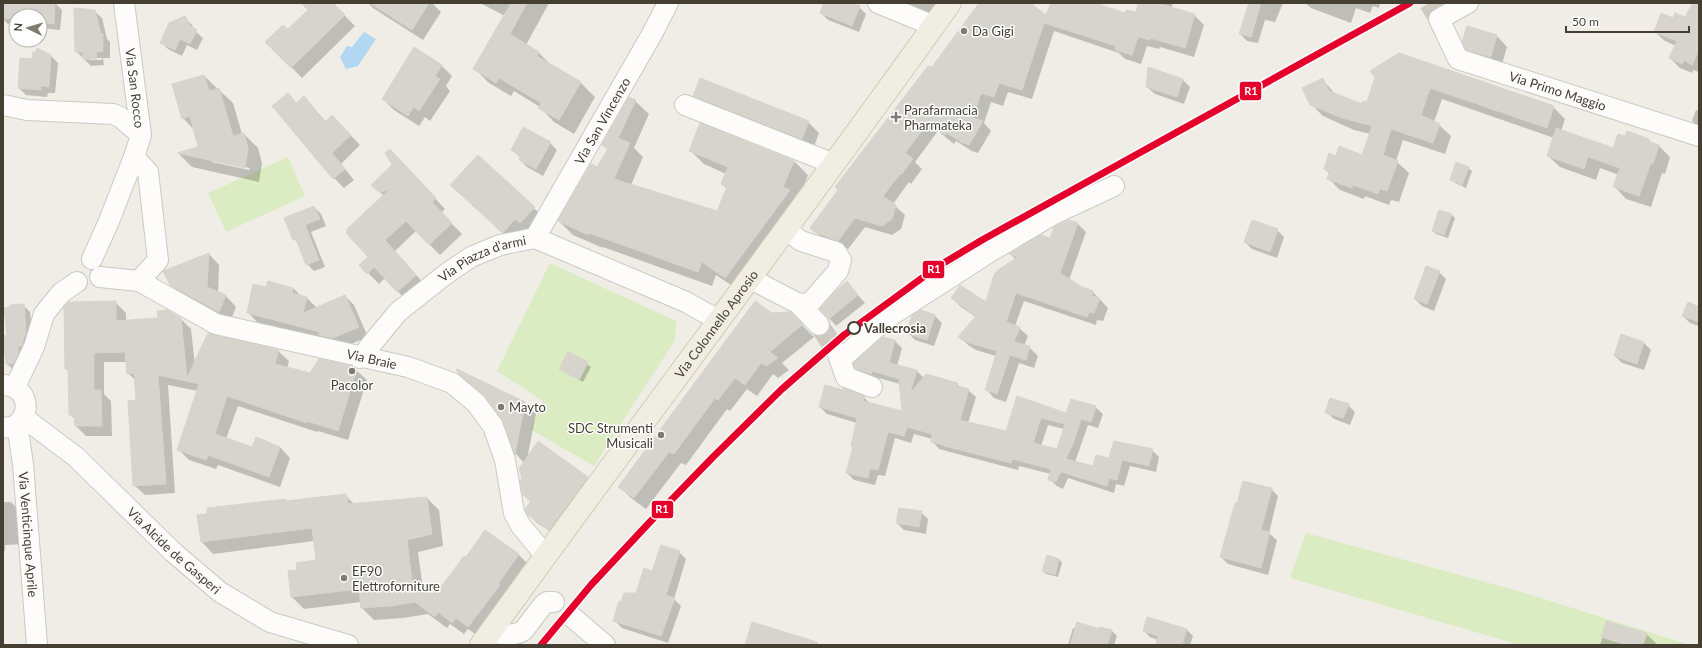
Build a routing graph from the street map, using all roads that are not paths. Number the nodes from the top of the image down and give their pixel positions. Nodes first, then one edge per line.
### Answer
1 (124, 3) edge
2 (668, 3) edge
3 (878, 3) edge
4 (950, 3) edge
5 (1468, 3) edge
6 (934, 26) junction
7 (3, 105) edge
8 (685, 105) dead end
9 (141, 135) junction
10 (1699, 136) edge
11 (134, 157) junction
12 (834, 164) junction
13 (1114, 186) dead end
14 (786, 230) junction
15 (535, 238) junction
16 (92, 259) junction
17 (100, 277) junction
18 (749, 278) junction
19 (139, 281) junction
20 (77, 282) junction
21 (799, 304) junction
22 (718, 320) junction
23 (819, 325) tunnel mouth
24 (360, 358) junction
25 (9, 386) edge
26 (872, 387) dead end
27 (15, 423) edge
28 (546, 556) junction
29 (554, 602) dead end
30 (572, 617) dead end
31 (485, 639) edge
32 (37, 645) edge
33 (348, 645) edge
34 (605, 645) edge

1 - 9 street, Via San Rocco
2 - 15 street, Via San Vincenzo
3 - 6 street
4 - 6 main road, Via Colonnello Aprosio
5 - 10 street, Via Primo Maggio
6 - 12 main road, Via Colonnello Aprosio
7 - 9 street
8 - 12 street
9 - 11 street, Via San Rocco
11 - 16 street, Via San Rocco
11 - 19 street
12 - 14 main road, Via Colonnello Aprosio
13 - 26 street
14 - 18 main road, Via Colonnello Aprosio
14 - 21 street
15 - 22 street, Via Piazza d'armi
15 - 24 street, Via Piazza d'armi
16 - 17 street
16 - 20 street
17 - 19 street, Via Braie
17 - 20 street
18 - 21 street
18 - 22 main road, Via Colonnello Aprosio
19 - 24 street, Via Braie
20 - 25 street
21 - 23 street
22 - 28 main road, Via Colonnello Aprosio
24 - 28 street, Via Braie
25 - 27 street, Via Venticinque Aprile
27 - 32 street, Via Venticinque Aprile
27 - 33 street, Via Alcide de Gasperi
28 - 31 main road, Via Colonnello Aprosio
29 - 31 street
30 - 34 street

